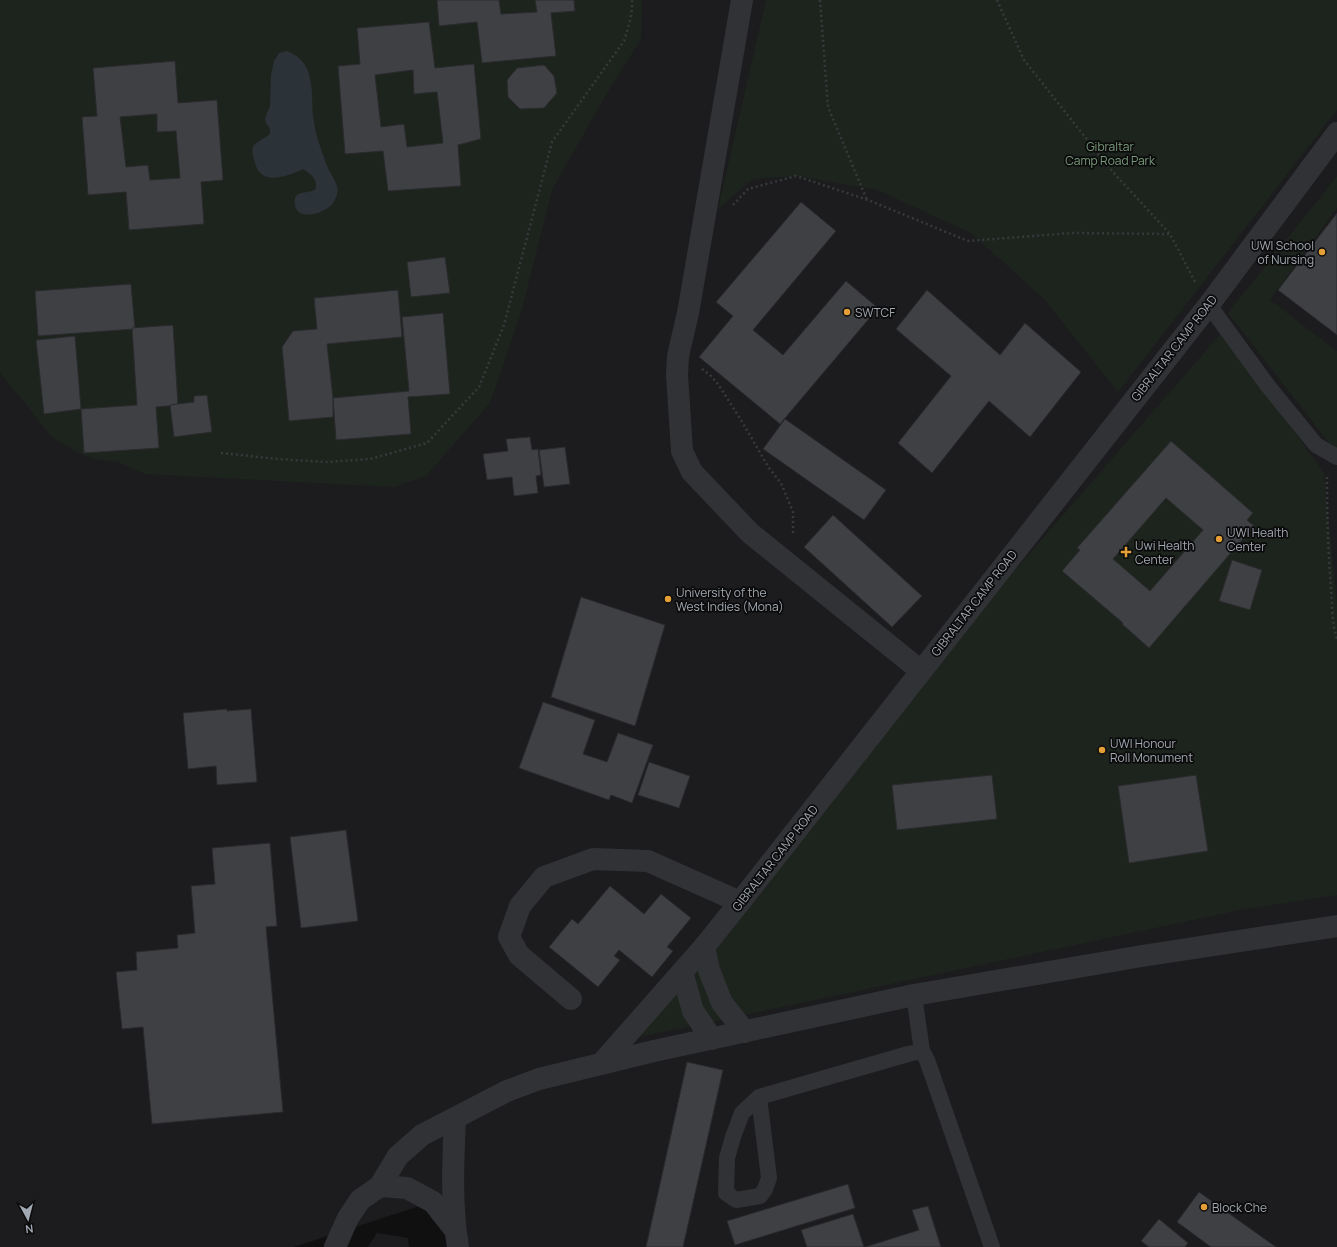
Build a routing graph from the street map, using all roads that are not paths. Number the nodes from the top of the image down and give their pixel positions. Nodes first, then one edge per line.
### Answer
1 (742, 0) edge
2 (1337, 134) edge
3 (1208, 306) junction
4 (1337, 457) edge
5 (922, 671) junction
6 (740, 902) junction
7 (1337, 926) edge
8 (704, 947) junction
9 (682, 972) junction
10 (914, 995) junction
11 (571, 999) dead end
12 (745, 1032) junction
13 (712, 1039) junction
14 (922, 1051) junction
15 (601, 1064) junction
16 (759, 1097) junction
17 (455, 1119) junction
18 (380, 1186) junction
19 (456, 1238) edge
20 (334, 1247) edge
21 (992, 1247) edge

1 - 5 street
2 - 3 street, GIBRALTAR CAMP ROAD
3 - 4 lane
3 - 5 street, GIBRALTAR CAMP ROAD
5 - 6 street, GIBRALTAR CAMP ROAD
6 - 8 street, GIBRALTAR CAMP ROAD
6 - 11 street
7 - 10 street
8 - 9 street, GIBRALTAR CAMP ROAD
8 - 12 street
9 - 13 street
9 - 15 street, GIBRALTAR CAMP ROAD
10 - 12 street
10 - 14 lane
12 - 13 street
13 - 15 street
14 - 16 lane
14 - 21 lane
15 - 17 street
16 - 16 lane
17 - 18 street
17 - 19 street
18 - 19 street
18 - 20 street

